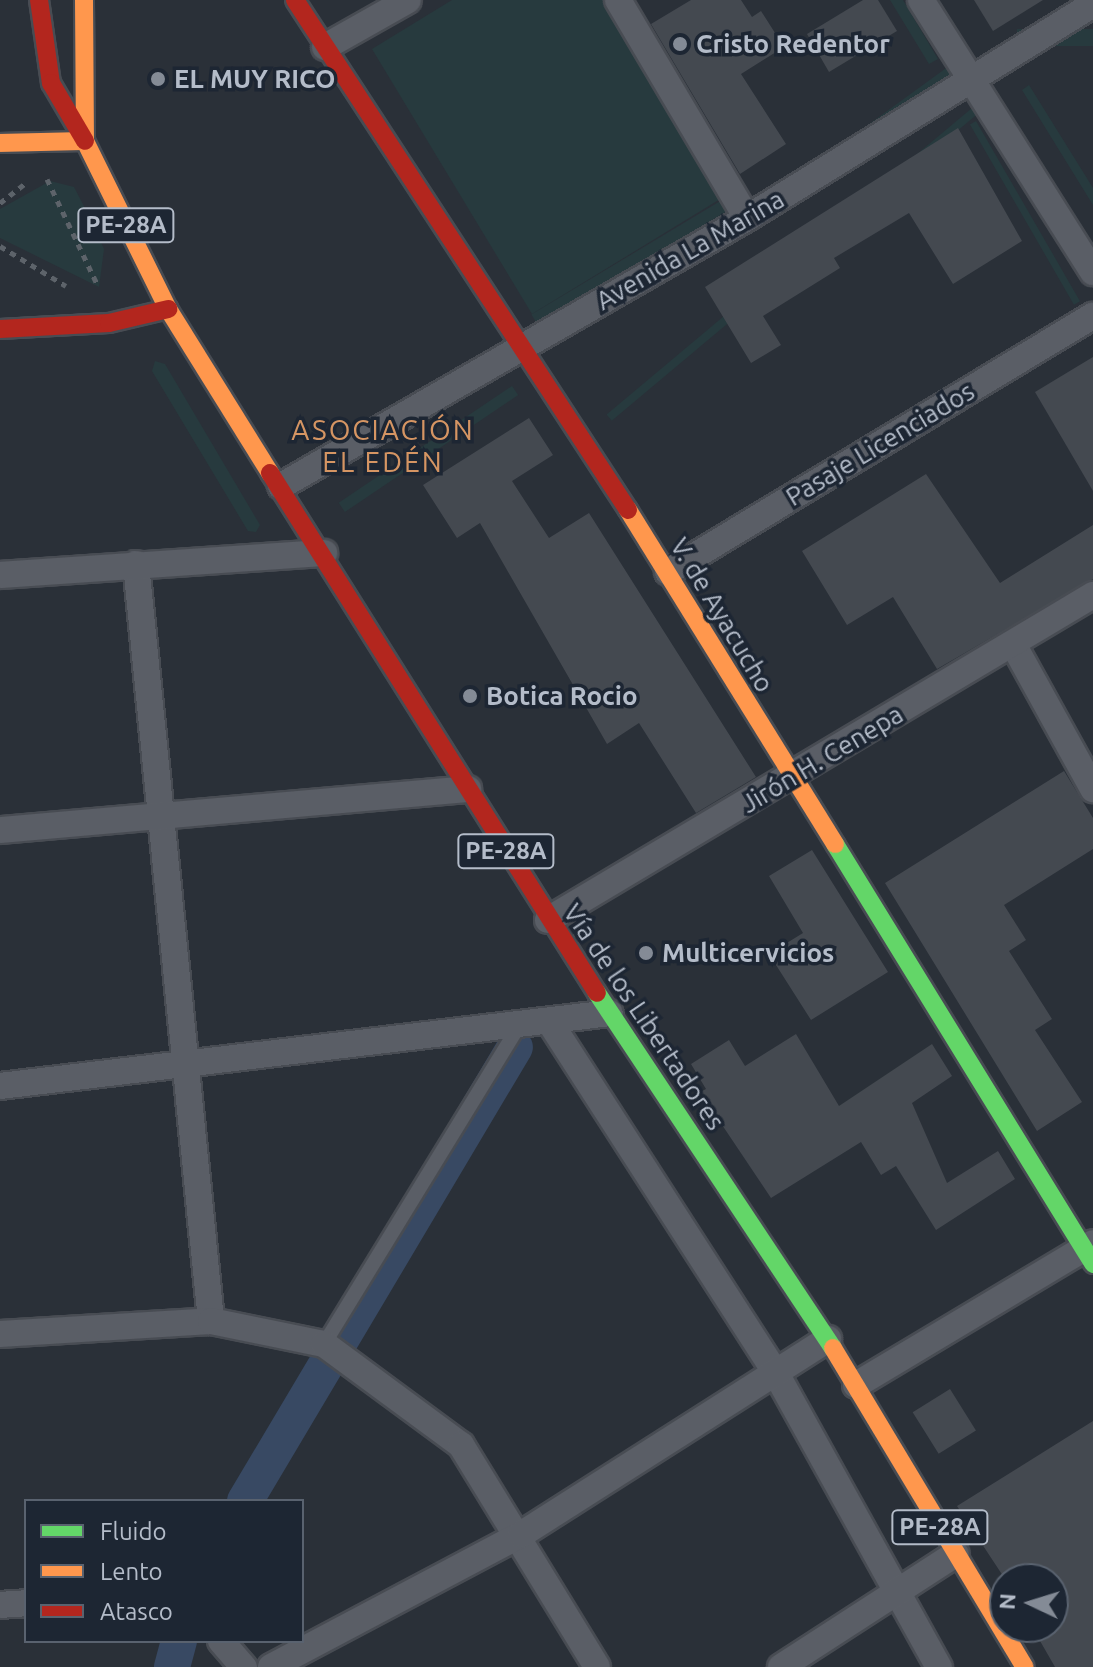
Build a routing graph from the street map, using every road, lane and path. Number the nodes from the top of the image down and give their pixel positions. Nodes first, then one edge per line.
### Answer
1 (39, 0) edge
2 (84, 0) edge
3 (295, 0) edge
4 (408, 0) edge
5 (618, 0) edge
6 (921, 0) edge
7 (1093, 4) edge
8 (325, 47) junction
9 (971, 80) junction
10 (85, 141) junction
11 (0, 143) edge
12 (0, 203) edge
13 (747, 218) junction
14 (0, 246) edge
15 (1093, 272) edge
16 (71, 289) dead end
17 (84, 297) dead end
18 (168, 309) junction
19 (1093, 316) edge
20 (0, 329) edge
21 (519, 349) junction
22 (281, 486) junction
23 (324, 553) junction
24 (136, 564) junction
25 (668, 572) junction
26 (0, 575) edge
27 (1093, 595) edge
28 (1013, 644) junction
29 (789, 780) junction
30 (468, 789) junction
31 (1093, 789) edge
32 (156, 819) junction
33 (0, 830) edge
34 (548, 920) junction
35 (610, 1013) junction
36 (549, 1021) junction
37 (522, 1022) junction
38 (188, 1069) junction
39 (0, 1086) edge
40 (1090, 1252) edge
41 (211, 1321) junction
42 (0, 1334) edge
43 (828, 1339) junction
44 (324, 1344) junction
45 (778, 1377) junction
46 (856, 1385) junction
47 (522, 1534) junction
48 (956, 1554) junction
49 (897, 1595) junction
50 (24, 1603) edge
51 (0, 1605) edge
52 (223, 1643) edge
53 (244, 1667) edge
54 (271, 1667) edge
55 (597, 1667) edge
56 (781, 1667) edge
57 (939, 1667) edge
58 (1025, 1667) edge

1 - 10 main road, Vía de los Libertadores
2 - 10 main road
3 - 8 main road, V. de Ayacucho
4 - 8 street
5 - 13 street
6 - 9 street
7 - 9 street, Avenida La Marina
8 - 21 main road, V. de Ayacucho
9 - 13 street, Avenida La Marina
9 - 15 street
10 - 11 main road
10 - 18 main road, Vía de los Libertadores / PE-28A
12 - 17 path
13 - 21 street, Avenida La Marina
14 - 16 path
18 - 20 main road
18 - 22 main road, Vía de los Libertadores / PE-28A
19 - 25 street, Pasaje Licenciados
21 - 22 street, Avenida La Marina
21 - 25 main road, V. de Ayacucho
22 - 23 main road, Vía de los Libertadores / PE-28A
23 - 24 street
23 - 30 main road, Vía de los Libertadores / PE-28A
24 - 26 street
24 - 32 street
25 - 29 main road, V. de Ayacucho
27 - 28 street, Jirón H. Cenepa
28 - 29 street, Jirón H. Cenepa
28 - 31 street
29 - 34 street, Jirón H. Cenepa
29 - 40 main road, V. de Ayacucho
30 - 32 street
30 - 34 main road, Vía de los Libertadores / PE-28A
32 - 33 street
32 - 38 street
34 - 35 main road, Vía de los Libertadores / PE-28A
35 - 36 street
35 - 43 main road, Vía de los Libertadores / PE-28A
36 - 37 street
36 - 45 street
37 - 38 street
37 - 44 lane
38 - 39 street
38 - 41 street
40 - 46 street
41 - 42 street
41 - 44 street
43 - 45 street
43 - 46 main road, Vía de los Libertadores / PE-28A
44 - 47 street
45 - 47 street
45 - 49 street
46 - 48 main road, Vía de los Libertadores / PE-28A
47 - 54 street
47 - 55 street
48 - 49 street
48 - 58 main road, Vía de los Libertadores / PE-28A
49 - 56 street
49 - 57 street
50 - 51 street
52 - 53 street

